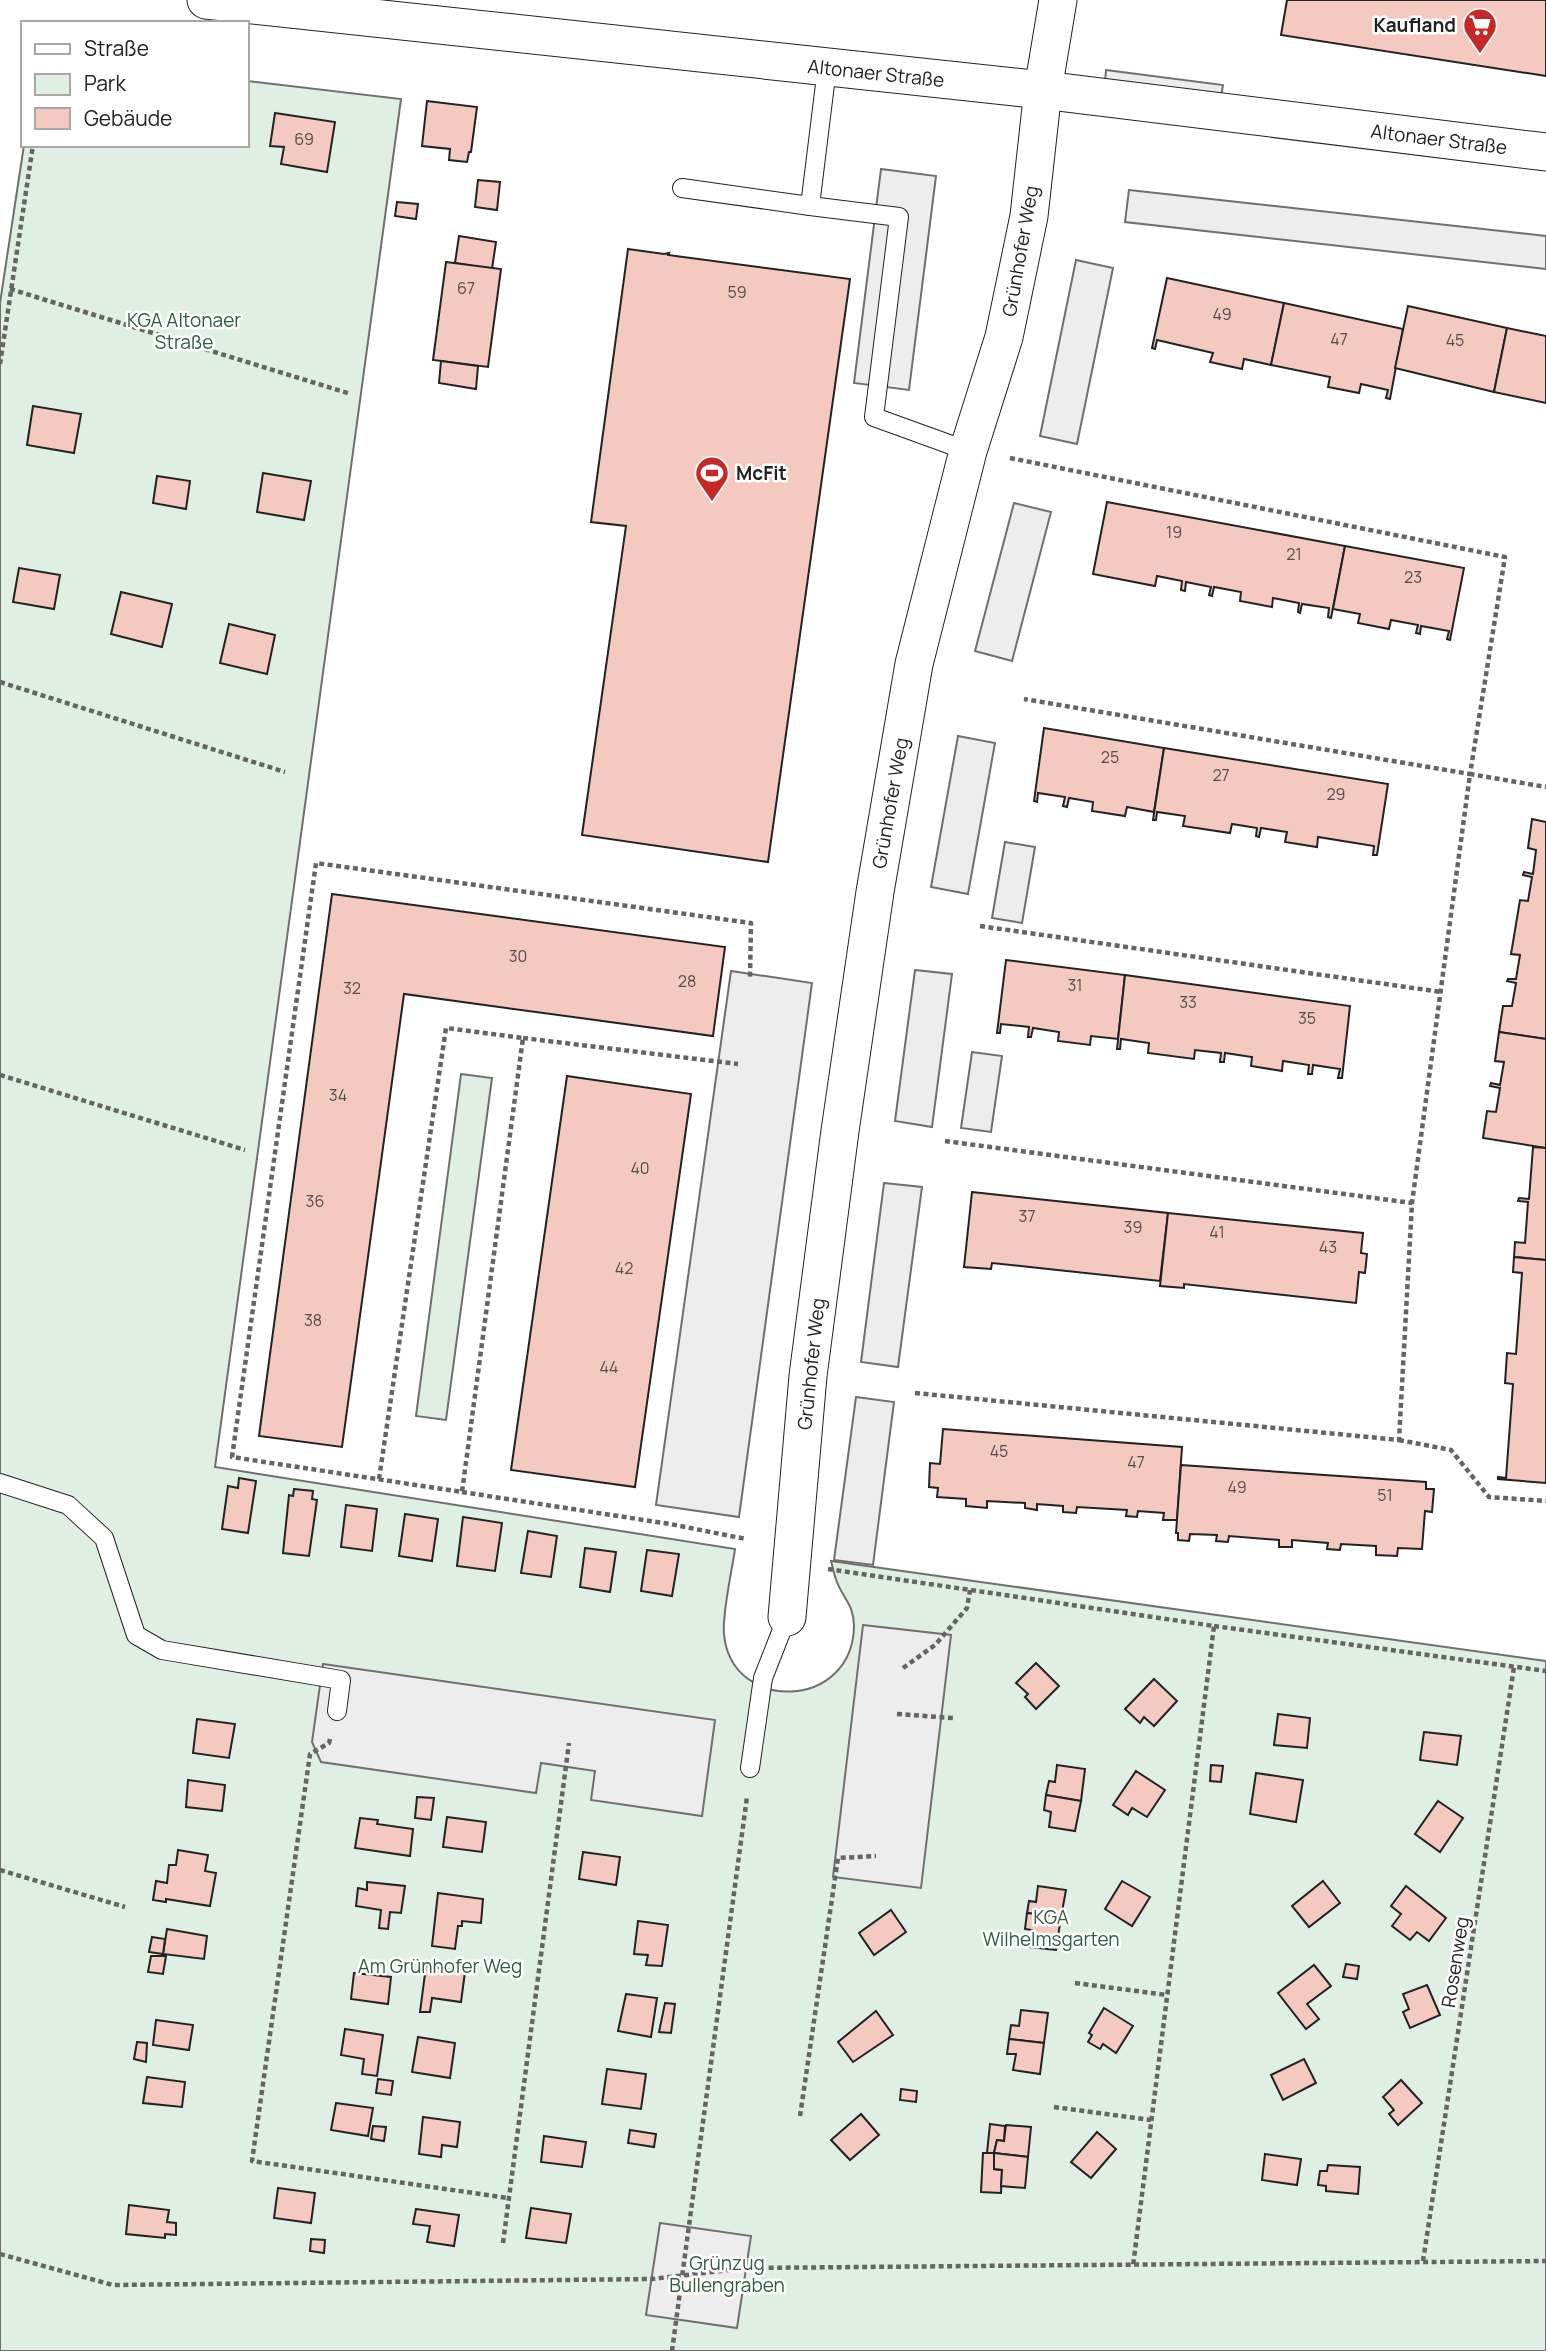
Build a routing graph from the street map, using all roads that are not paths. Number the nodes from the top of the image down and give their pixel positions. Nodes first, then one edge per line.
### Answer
1 (206, 0) edge
2 (1058, 0) edge
3 (827, 68) junction
4 (1043, 90) junction
5 (1546, 152) edge
6 (682, 188) dead end
7 (810, 206) junction
8 (968, 451) junction
9 (0, 1483) edge
10 (787, 1617) joint
11 (337, 1711) road end
12 (750, 1768) road end

1 - 3 street, Altonaer Straße
2 - 4 street, Grünhofer Weg
3 - 4 street, Altonaer Straße
3 - 7 lane
4 - 5 street, Altonaer Straße
4 - 8 street, Grünhofer Weg
6 - 7 lane
7 - 8 lane
8 - 10 street, Grünhofer Weg
9 - 11 lane
10 - 12 lane

